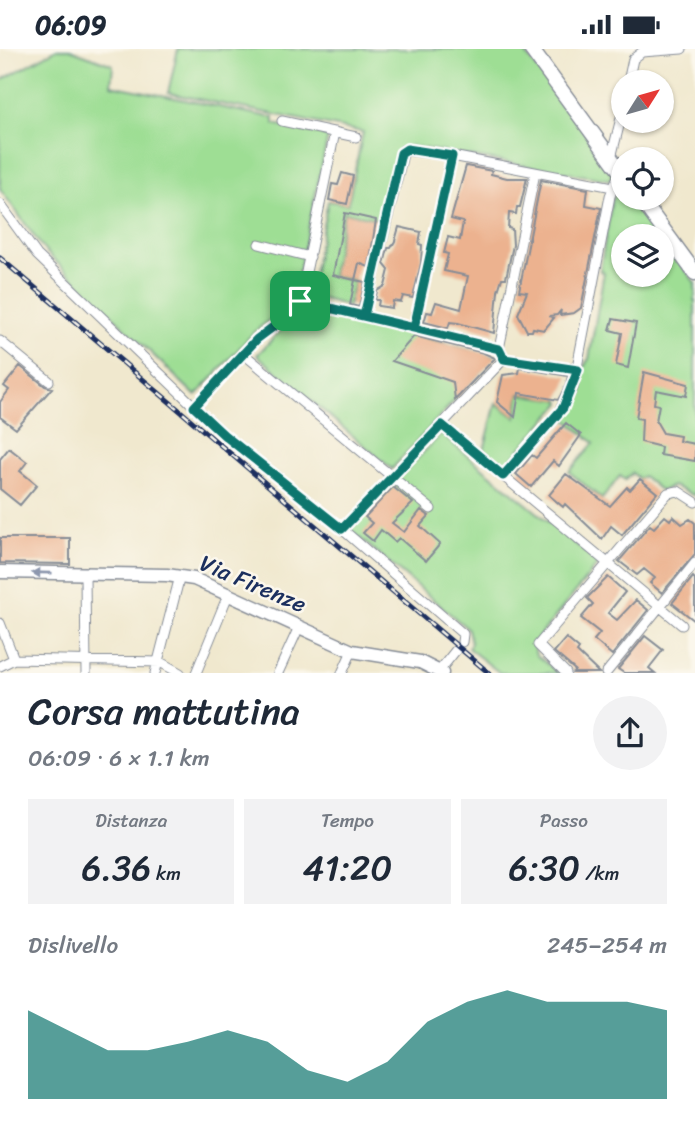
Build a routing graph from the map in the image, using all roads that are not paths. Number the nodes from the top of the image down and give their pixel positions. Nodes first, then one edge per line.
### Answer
1 (531, 49) edge
2 (682, 49) edge
3 (631, 70) edge
4 (282, 121) dead end
5 (335, 132) junction
6 (356, 137) dead end
7 (452, 156) junction
8 (611, 158) edge
9 (535, 173) junction
10 (611, 187) edge
11 (611, 197) edge
12 (0, 204) edge
13 (649, 210) edge
14 (259, 244) dead end
15 (310, 257) junction
16 (695, 273) edge
17 (300, 301) junction
18 (364, 316) junction
19 (414, 328) junction
20 (0, 341) edge
21 (499, 349) junction
22 (245, 355) junction
23 (504, 359) junction
24 (578, 370) junction
25 (49, 381) dead end
26 (194, 407) junction
27 (442, 425) junction
28 (503, 476) junction
29 (392, 477) junction
30 (695, 502) edge
31 (431, 509) dead end
32 (342, 529) junction
33 (607, 563) junction
34 (695, 563) edge
35 (0, 572) edge
36 (85, 574) junction
37 (180, 576) junction
38 (229, 596) junction
39 (660, 607) junction
40 (0, 623) edge
41 (682, 625) dead end
42 (299, 627) junction
43 (352, 651) junction
44 (13, 657) junction
45 (89, 659) junction
46 (160, 662) junction
47 (0, 666) edge
48 (441, 672) edge
49 (86, 673) edge
50 (155, 673) edge
51 (180, 673) edge
52 (196, 673) edge
53 (278, 673) edge
54 (342, 673) edge
55 (566, 673) edge
56 (606, 673) edge

1 - 8 main road
2 - 3 street
4 - 5 street
5 - 6 street
5 - 15 street
7 - 9 street
7 - 18 street
7 - 19 street
9 - 10 street
9 - 21 street
11 - 24 street
12 - 26 street
13 - 16 main road
14 - 15 street
15 - 17 street
17 - 18 street
17 - 22 street
18 - 19 street
19 - 21 street
20 - 25 street
21 - 23 street
22 - 26 street
22 - 29 street
23 - 24 street
23 - 27 street
24 - 28 street
26 - 32 street
27 - 28 street
27 - 29 street
28 - 33 street
29 - 31 street
29 - 32 street
30 - 33 street
32 - 48 street
33 - 39 street
33 - 55 street
34 - 39 street
36 -> 35 street, Via Firenze
36 - 37 street, Via Firenze
36 - 45 street
37 - 38 street, Via Firenze
37 - 46 street
38 - 42 street, Via Firenze
38 - 52 street
39 - 41 street
39 - 56 street
40 - 44 street
42 - 43 street, Via Firenze
42 - 53 street
43 - 48 street, Via Firenze
43 - 54 street
44 - 45 street
44 - 47 street
45 - 46 street
45 - 49 street
46 - 50 street
46 - 51 street

